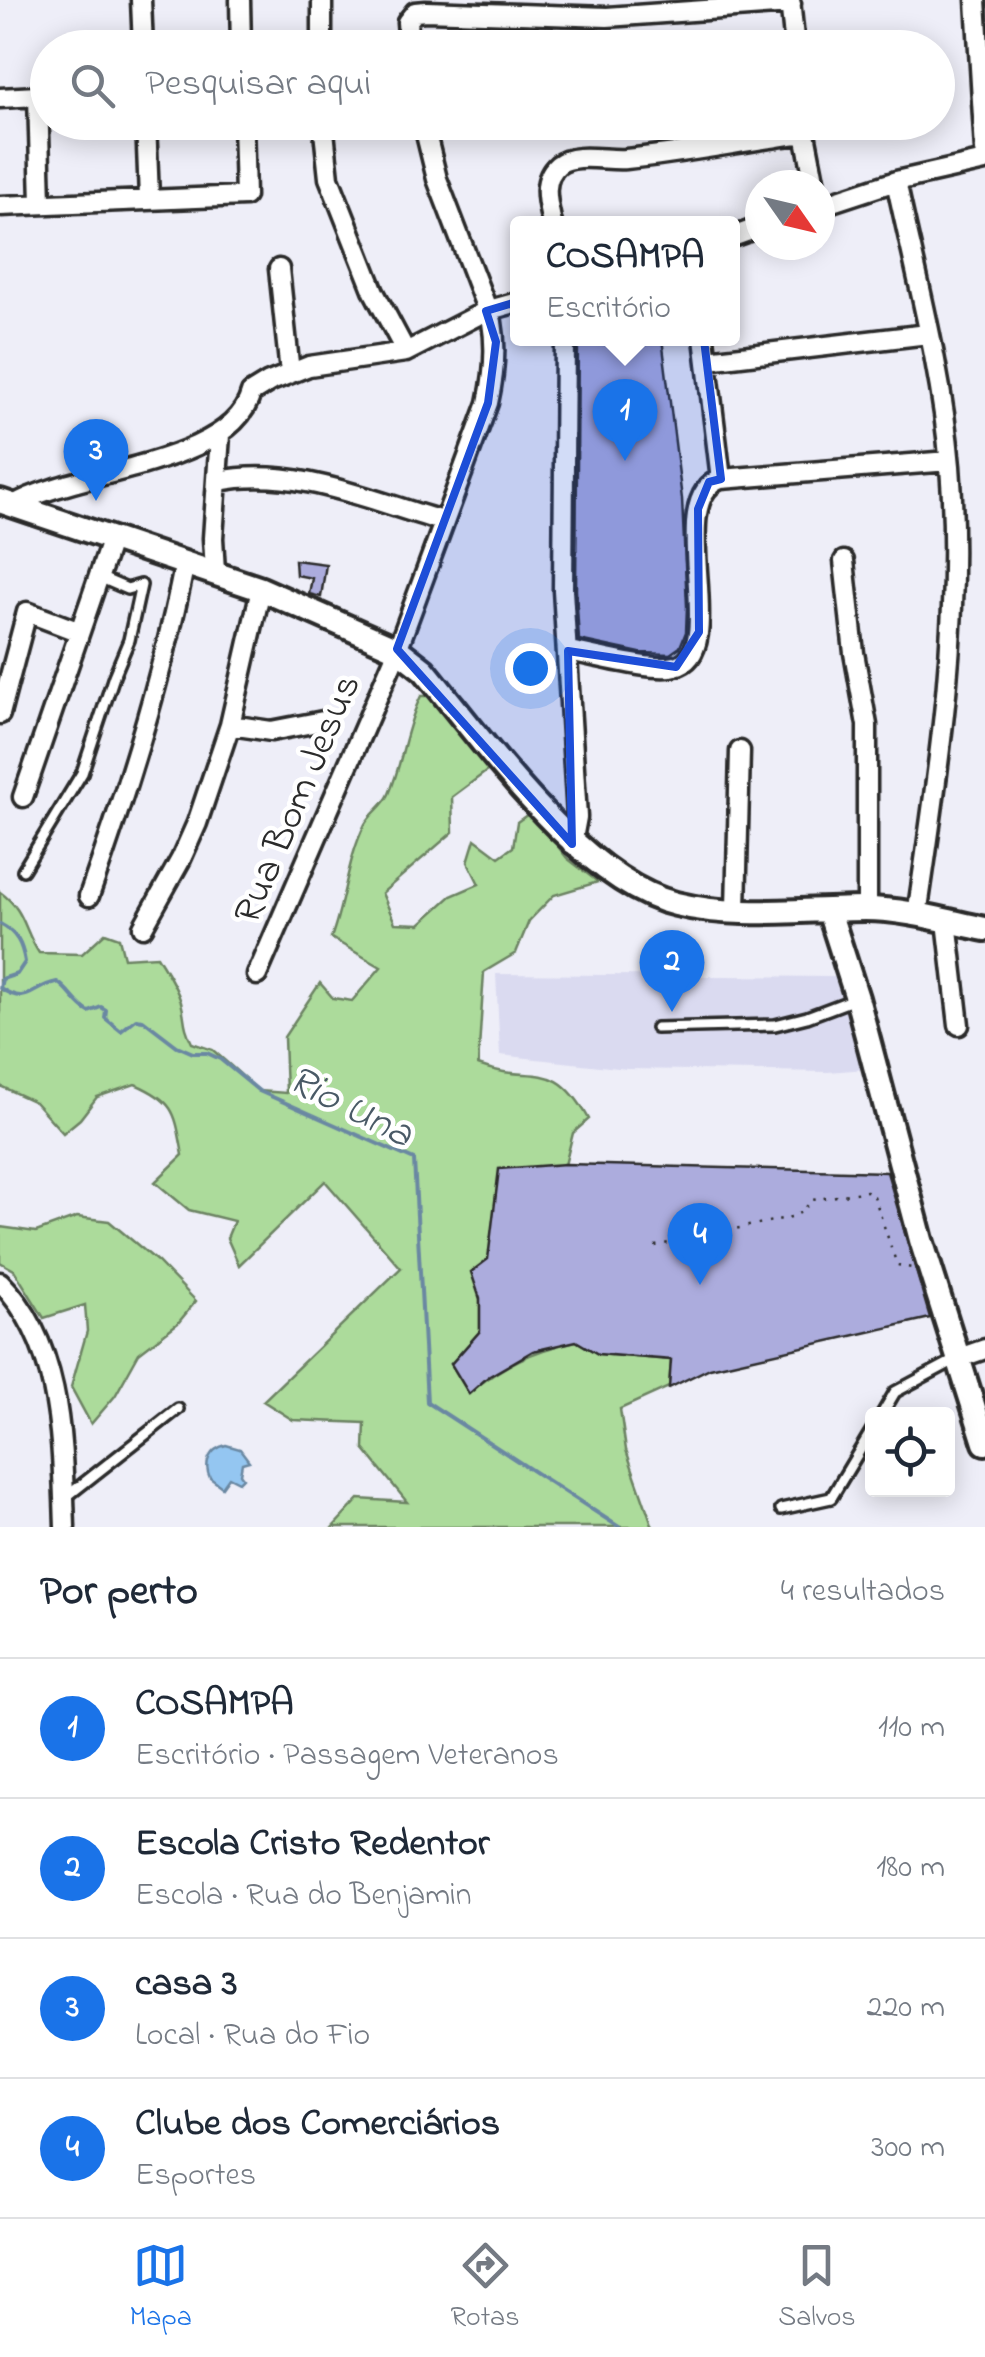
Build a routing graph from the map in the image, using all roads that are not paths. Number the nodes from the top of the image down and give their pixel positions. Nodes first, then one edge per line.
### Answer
1 (141, 0) edge
2 (240, 0) edge
3 (322, 0) edge
4 (976, 0) edge
5 (790, 2) edge
6 (142, 30) edge
7 (241, 30) edge
8 (322, 30) edge
9 (408, 30) edge
10 (793, 30) edge
11 (30, 96) edge
12 (0, 98) edge
13 (39, 140) edge
14 (147, 140) edge
15 (243, 140) edge
16 (325, 140) edge
17 (427, 140) edge
18 (735, 140) edge
19 (806, 140) edge
20 (985, 151) edge
21 (985, 161) edge
22 (812, 170) edge
23 (896, 180) junction
24 (150, 198) junction
25 (835, 201) edge
26 (41, 204) junction
27 (0, 206) edge
28 (550, 216) edge
29 (279, 269) dead end
30 (510, 304) edge
31 (486, 311) junction
32 (928, 334) junction
33 (565, 346) edge
34 (705, 346) edge
35 (406, 352) junction
36 (707, 360) junction
37 (290, 373) junction
38 (220, 435) junction
39 (949, 461) junction
40 (720, 478) junction
41 (218, 481) junction
42 (7, 503) edge
43 (442, 521) junction
44 (111, 540) junction
45 (844, 561) dead end
46 (186, 562) junction
47 (215, 570) junction
48 (99, 577) junction
49 (262, 588) junction
50 (77, 631) junction
51 (396, 648) junction
52 (568, 651) junction
53 (0, 714) edge
54 (324, 722) dead end
55 (230, 724) junction
56 (740, 751) dead end
57 (23, 796) dead end
58 (572, 844) junction
59 (23, 870) dead end
60 (88, 896) dead end
61 (868, 909) junction
62 (736, 910) junction
63 (829, 911) junction
64 (917, 915) junction
65 (947, 921) junction
66 (143, 927) dead end
67 (985, 929) edge
68 (257, 975) dead end
69 (857, 998) junction
70 (958, 1024) dead end
71 (656, 1028) dead end
72 (0, 1282) edge
73 (985, 1349) edge
74 (959, 1358) junction
75 (886, 1407) edge
76 (178, 1409) dead end
77 (865, 1442) edge
78 (985, 1443) edge
79 (63, 1499) junction
80 (781, 1509) dead end
81 (65, 1527) edge

1 - 6 street
2 - 7 street
3 - 8 street
4 - 20 street
5 - 9 street
5 - 10 street
11 - 12 street
13 - 26 street
14 - 24 street
15 - 24 street
16 - 35 street
17 - 31 street, Rua Bom Jesus
18 - 28 street
19 - 22 street
21 - 23 street
23 - 25 street
23 - 32 street
24 - 26 street
26 - 27 street
29 - 37 street
30 - 31 street
31 - 35 street
31 - 43 street, Rua Bom Jesus
32 - 36 street
32 - 39 street
33 - 52 street
34 - 36 street
35 - 37 street
36 - 40 street
37 - 38 street
38 - 41 street
38 - 42 street
39 - 40 street
39 - 64 street
40 - 52 street
41 - 43 street
41 - 47 street
42 - 44 main road
43 - 51 street, Rua Bom Jesus
44 - 46 main road
44 - 48 street
45 - 61 street
46 - 47 main road
46 - 60 street
47 - 49 main road
48 - 50 street
48 - 59 lane
49 - 51 main road
49 - 55 street
50 - 53 street
50 - 57 street
51 - 58 main road
51 - 68 street, Rua Bom Jesus
52 - 58 street
54 - 55 street
55 - 66 street
56 - 62 street
58 - 62 main road
61 - 63 main road
61 - 64 main road
62 - 63 main road
63 - 69 main road
64 - 65 main road
65 - 67 main road
65 - 70 street
69 - 71 lane
69 - 74 main road
72 - 79 street
73 - 74 street
74 - 75 lane
74 - 78 main road
76 - 79 lane
77 - 80 lane
79 - 81 street

